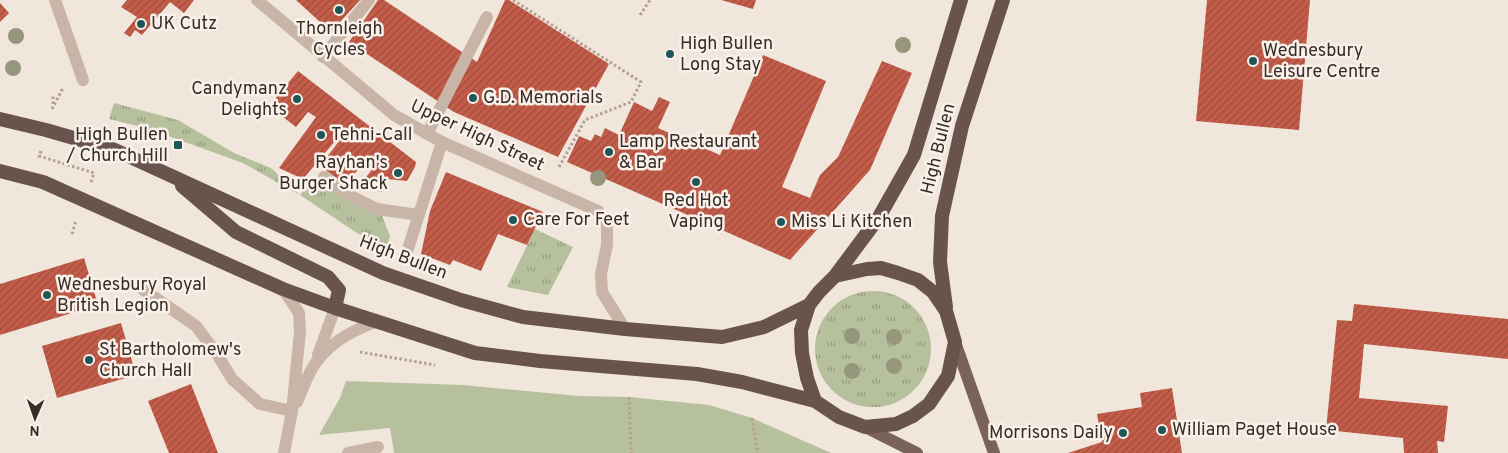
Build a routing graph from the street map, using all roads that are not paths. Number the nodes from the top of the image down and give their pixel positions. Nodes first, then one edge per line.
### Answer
1 (55, 0) edge
2 (257, 0) edge
3 (369, 0) edge
4 (960, 0) edge
5 (1003, 0) edge
6 (487, 17) dead end
7 (323, 57) junction
8 (84, 80) dead end
9 (0, 119) edge
10 (427, 134) junction
11 (442, 142) junction
12 (2, 171) edge
13 (168, 174) junction
14 (324, 178) dead end
15 (419, 215) junction
16 (408, 249) dead end
17 (835, 276) junction
18 (141, 288) dead end
19 (283, 289) junction
20 (809, 305) junction
21 (335, 308) junction
22 (946, 311) junction
23 (378, 321) junction
24 (625, 330) junction
25 (955, 342) junction
26 (316, 362) junction
27 (815, 401) junction
28 (292, 411) junction
29 (864, 427) junction
30 (378, 448) dead end
31 (284, 453) edge
32 (290, 453) edge
33 (348, 453) edge
34 (917, 453) edge
35 (994, 453) edge

1 - 8 street
2 - 7 street, Upper High Street
3 - 7 street
4 - 17 highway, High Bullen
5 - 22 highway, High Bullen
6 - 10 street
7 - 10 street, Upper High Street
9 - 13 highway, High Bullen
10 - 11 street, Upper High Street
11 - 15 street
11 - 24 street, Upper High Street
12 - 19 highway
13 - 21 highway
13 - 24 highway, High Bullen
14 - 15 street
15 - 16 street
17 - 20 highway
17 - 22 highway
18 - 28 street
19 - 21 highway
19 - 28 street
20 - 24 highway, High Bullen
20 - 27 highway
21 - 23 highway
21 - 26 street
22 - 25 highway
23 - 26 street
23 - 27 highway
25 - 29 highway
25 - 35 main road
26 - 28 street
27 - 29 highway
28 - 31 street
29 - 34 main road
30 - 33 street
31 - 32 street

